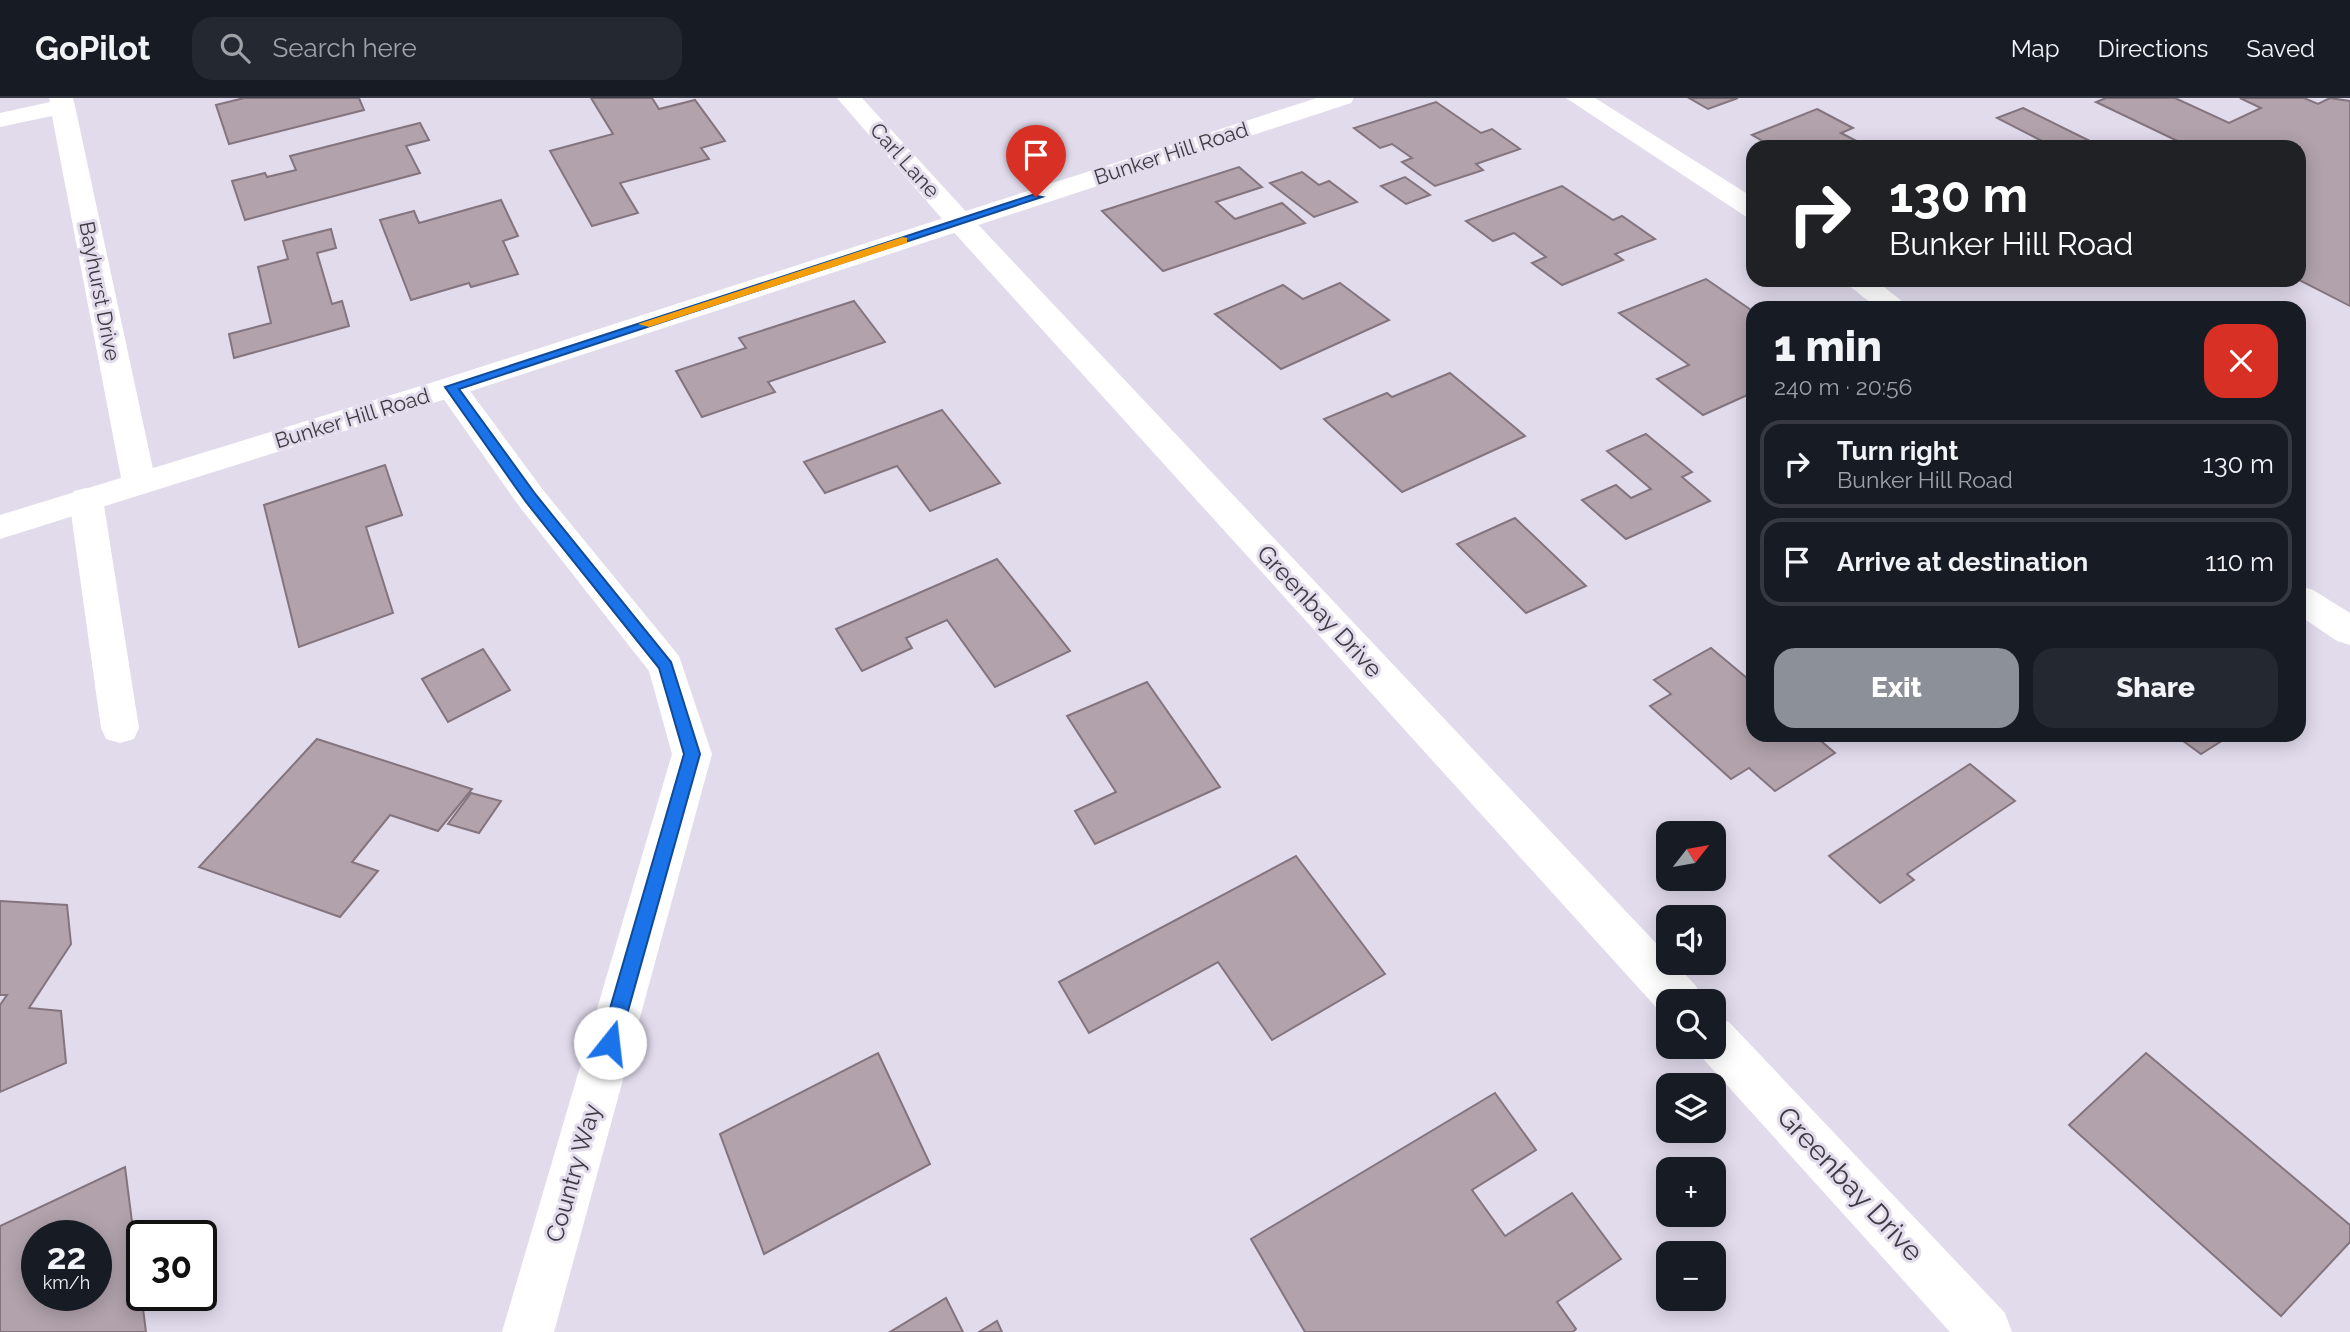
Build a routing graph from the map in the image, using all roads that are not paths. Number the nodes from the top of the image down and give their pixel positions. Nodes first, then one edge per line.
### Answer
1 (849, 98) edge
2 (1342, 98) edge
3 (1578, 98) edge
4 (62, 102) edge
5 (0, 120) edge
6 (1746, 205) edge
7 (960, 222) junction
8 (1866, 287) edge
9 (1886, 301) edge
10 (452, 387) junction
11 (139, 483) junction
12 (86, 499) junction
13 (0, 527) edge
14 (2306, 603) edge
15 (2350, 631) edge
16 (120, 728) dead end
17 (1669, 989) edge
18 (1726, 1051) edge
19 (528, 1332) edge
20 (1986, 1332) edge

1 - 7 street, Carl Lane
2 - 7 street, Bunker Hill Road
3 - 6 street
4 - 5 street
4 - 11 street, Bayhurst Drive
7 - 10 street, Bunker Hill Road
7 - 17 street, Greenbay Drive
8 - 9 street
10 - 11 street, Bunker Hill Road
10 - 19 street, Country Way
11 - 12 street, Bunker Hill Road
12 - 13 street, Bunker Hill Road
12 - 16 street
14 - 15 street
18 - 20 street, Greenbay Drive

